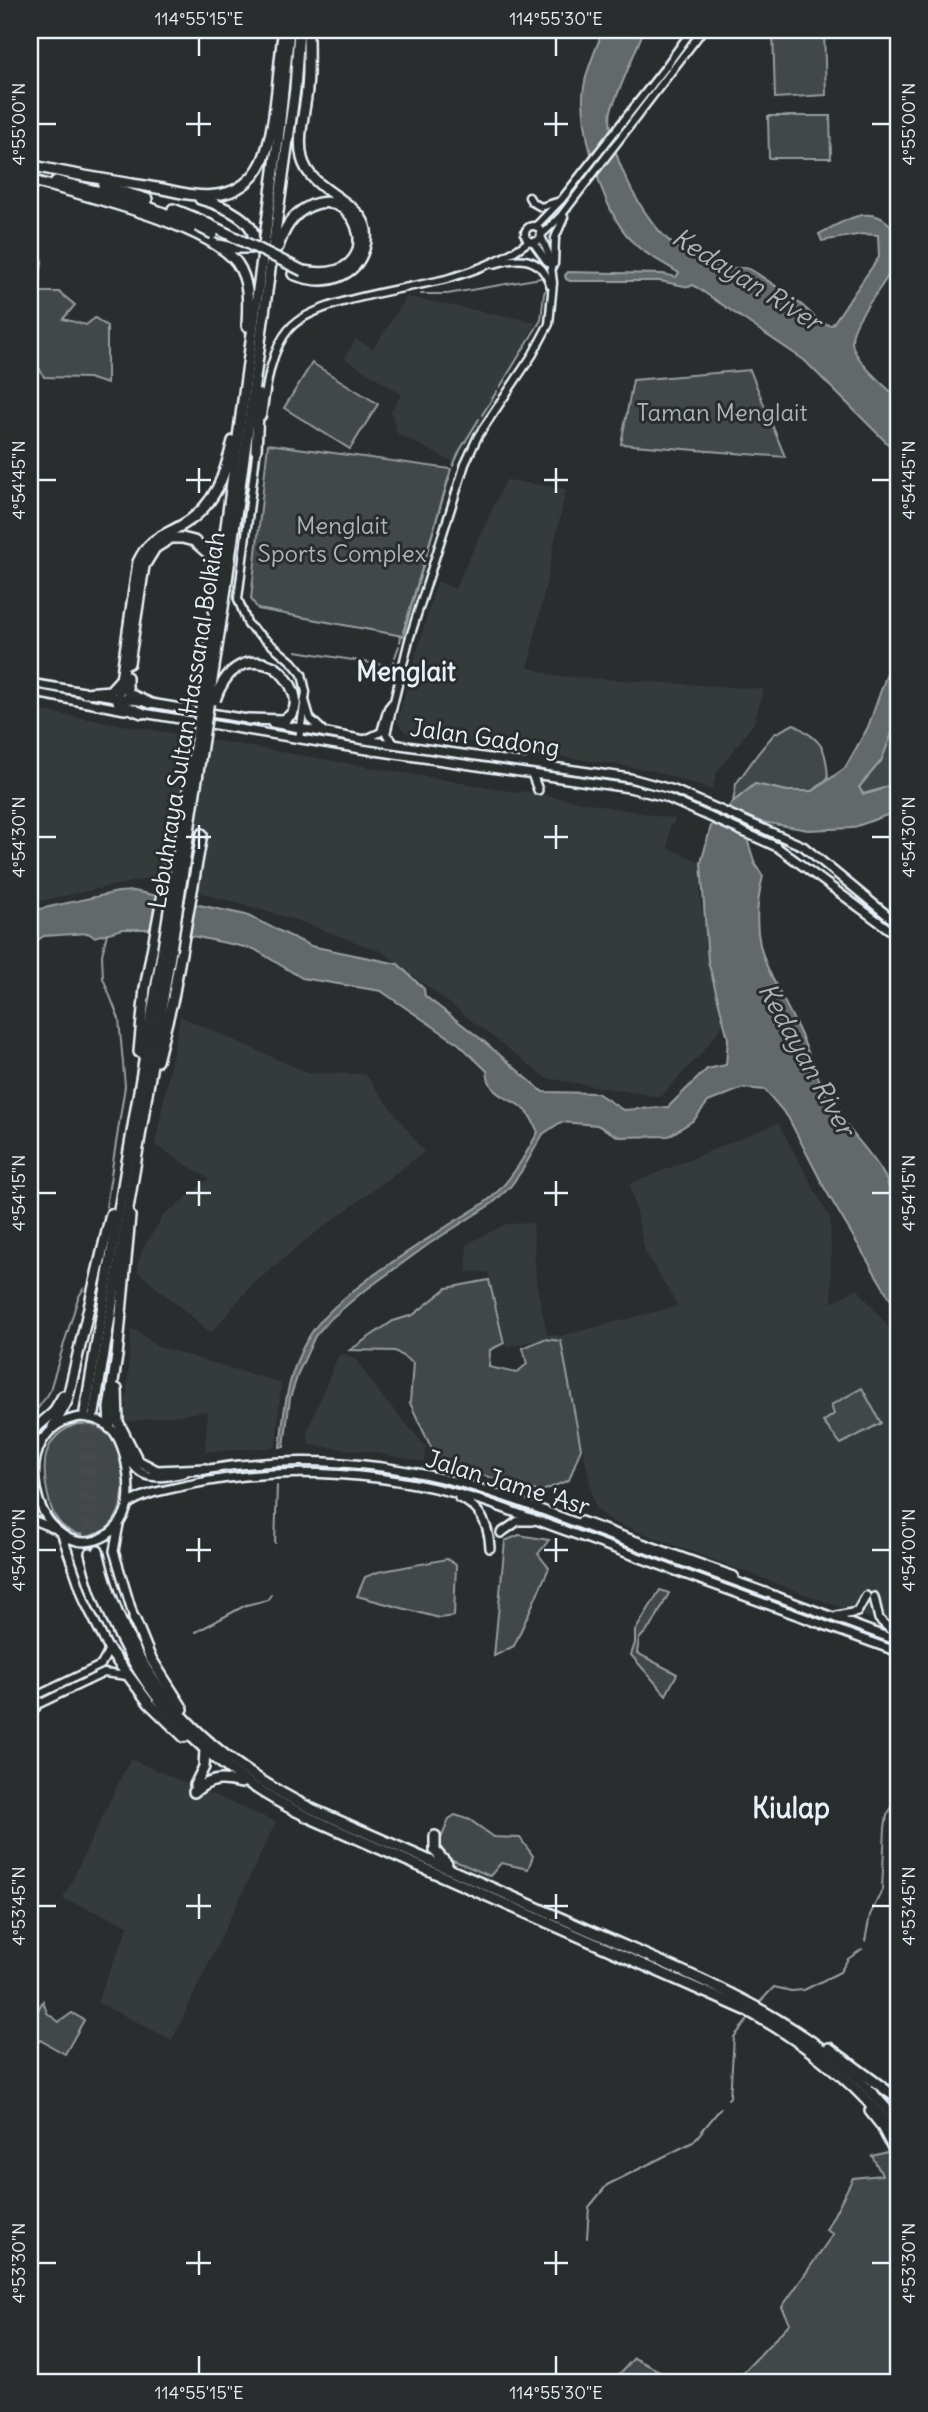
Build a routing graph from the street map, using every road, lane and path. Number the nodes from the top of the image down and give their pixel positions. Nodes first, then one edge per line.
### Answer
1 (287, 30) edge
2 (299, 30) edge
3 (308, 30) edge
4 (692, 30) edge
5 (703, 30) edge
6 (30, 165) edge
7 (44, 168) junction
8 (30, 178) edge
9 (175, 191) junction
10 (529, 197) dead end
11 (562, 199) junction
12 (339, 202) junction
13 (571, 203) junction
14 (199, 223) junction
15 (536, 226) junction
16 (541, 235) junction
17 (531, 241) junction
18 (209, 242) junction
19 (551, 268) junction
20 (473, 271) junction
21 (271, 272) junction
22 (553, 283) junction
23 (553, 297) junction
24 (263, 330) junction
25 (244, 383) junction
26 (241, 408) junction
27 (256, 450) junction
28 (222, 587) junction
29 (123, 675) junction
30 (30, 682) edge
31 (30, 692) edge
32 (85, 693) junction
33 (118, 698) junction
34 (393, 701) junction
35 (305, 702) junction
36 (149, 703) junction
37 (142, 713) junction
38 (248, 719) junction
39 (301, 728) junction
40 (206, 730) junction
41 (325, 733) junction
42 (299, 739) junction
43 (365, 740) junction
44 (395, 744) junction
45 (369, 750) junction
46 (390, 754) junction
47 (370, 761) dead end
48 (383, 763) dead end
49 (532, 774) junction
50 (545, 776) junction
51 (174, 830) dead end
52 (202, 834) dead end
53 (880, 910) junction
54 (874, 918) junction
55 (898, 924) edge
56 (898, 936) edge
57 (172, 950) junction
58 (136, 1096) junction
59 (126, 1156) junction
60 (132, 1175) junction
61 (117, 1356) junction
62 (76, 1364) junction
63 (53, 1427) junction
64 (111, 1429) junction
65 (30, 1433) edge
66 (42, 1438) junction
67 (30, 1441) edge
68 (30, 1462) edge
69 (206, 1469) junction
70 (36, 1470) junction
71 (422, 1486) junction
72 (37, 1488) junction
73 (30, 1499) edge
74 (128, 1505) junction
75 (553, 1515) junction
76 (30, 1519) edge
77 (546, 1523) junction
78 (119, 1524) junction
79 (53, 1528) junction
80 (501, 1533) dead end
81 (62, 1535) junction
82 (594, 1541) junction
83 (490, 1548) dead end
84 (832, 1617) junction
85 (134, 1618) joint
86 (898, 1639) edge
87 (109, 1650) junction
88 (898, 1652) edge
89 (127, 1676) junction
90 (33, 1695) edge
91 (39, 1704) junction
92 (30, 1710) edge
93 (205, 1739) junction
94 (204, 1749) junction
95 (250, 1785) junction
96 (408, 1851) junction
97 (463, 1875) junction
98 (791, 2027) junction
99 (831, 2068) junction
100 (898, 2099) edge
101 (898, 2123) edge
102 (898, 2137) edge
103 (898, 2157) edge

1 - 9 highway
1 - 25 highway, Lebuhraya Sultan Hassanal Bolkiah
2 - 21 highway, Lebuhraya Sultan Hassanal Bolkiah
3 - 12 highway
4 - 11 main road
5 - 13 main road
6 - 7 highway
7 - 9 highway
7 - 14 highway
8 - 14 highway
8 - 18 highway
9 - 18 highway
10 - 11 main road
11 - 15 main road
12 - 14 highway, bridge
12 - 21 highway
13 - 16 main road
13 - 22 main road
15 - 16 main road
15 - 17 main road
16 - 17 main road
16 - 19 main road
17 - 19 main road
17 - 20 main road
18 - 25 highway
19 - 22 main road
20 - 23 main road
20 - 27 main road
21 - 24 highway, Lebuhraya Sultan Hassanal Bolkiah
22 - 23 main road
23 - 34 main road
24 - 27 highway
24 - 28 highway, Lebuhraya Sultan Hassanal Bolkiah
25 - 26 highway, Lebuhraya Sultan Hassanal Bolkiah
26 - 28 highway, Lebuhraya Sultan Hassanal Bolkiah
26 - 29 highway
27 - 35 main road
28 - 36 highway
28 - 40 highway, Lebuhraya Sultan Hassanal Bolkiah, bridge
28 - 57 highway, Lebuhraya Sultan Hassanal Bolkiah, bridge
29 - 32 highway
29 - 33 highway
30 - 32 main road, Jalan Gadong
31 - 37 main road, Jalan Gadong
32 - 33 main road, Jalan Gadong
33 - 36 main road, Jalan Gadong
33 - 37 highway
34 - 43 main road
34 - 44 main road
35 - 39 main road
35 - 41 main road
36 - 38 main road, Jalan Gadong
37 - 42 main road, Jalan Gadong
38 - 39 main road, Jalan Gadong
38 - 40 highway, bridge
39 - 41 main road, Jalan Gadong
39 - 42 main road
40 - 57 highway, Lebuhraya Sultan Hassanal Bolkiah, bridge
41 - 43 main road, Jalan Gadong
42 - 45 main road, Jalan Gadong
43 - 44 main road, Jalan Gadong
44 - 53 main road, Jalan Gadong
45 - 46 main road, Jalan Gadong
45 - 47 main road
46 - 48 main road
46 - 49 main road, Jalan Gadong
49 - 50 main road, Jalan Gadong
49 - 50 main road
50 - 54 main road, Jalan Gadong
51 - 58 highway
52 - 57 highway
53 - 54 main road
53 - 55 main road, Jalan Gadong
54 - 56 main road, Jalan Gadong
57 - 58 highway, Lebuhraya Sultan Hassanal Bolkiah
57 - 60 highway, Lebuhraya Sultan Hassanal Bolkiah
58 - 59 highway, Lebuhraya Sultan Hassanal Bolkiah
59 - 60 highway, Lebuhraya Sultan Hassanal Bolkiah
59 - 62 highway
60 - 61 highway
61 - 64 highway
61 - 69 highway
62 - 63 highway
62 - 65 highway
63 - 64 main road
63 - 66 main road
64 - 69 main road, Jalan Jame 'Asr
64 - 74 main road
66 - 67 main road
66 - 70 main road
68 - 70 main road
69 - 75 main road, Jalan Jame 'Asr
70 - 72 main road
71 - 74 main road, Jalan Jame 'Asr
71 - 77 main road, Jalan Jame 'Asr
71 - 83 main road
72 - 73 main road
72 - 79 main road
74 - 78 main road
75 - 82 main road
75 - 84 main road
76 - 79 main road
77 - 80 main road
77 - 82 main road, Jalan Jame 'Asr
78 - 81 main road
78 - 85 main road
79 - 81 main road
81 - 87 main road
82 - 88 main road, Jalan Jame 'Asr
84 - 86 main road
84 - 86 main road
85 - 93 highway
87 - 89 highway
87 - 90 main road
89 - 91 main road
89 - 94 highway
90 - 91 main road
91 - 92 main road
93 - 94 highway
93 - 96 highway
94 - 95 highway
94 - 95 highway
95 - 99 highway
96 - 97 highway
96 - 97 highway
97 - 98 highway
98 - 100 highway
98 - 101 highway
99 - 102 highway
99 - 103 highway

